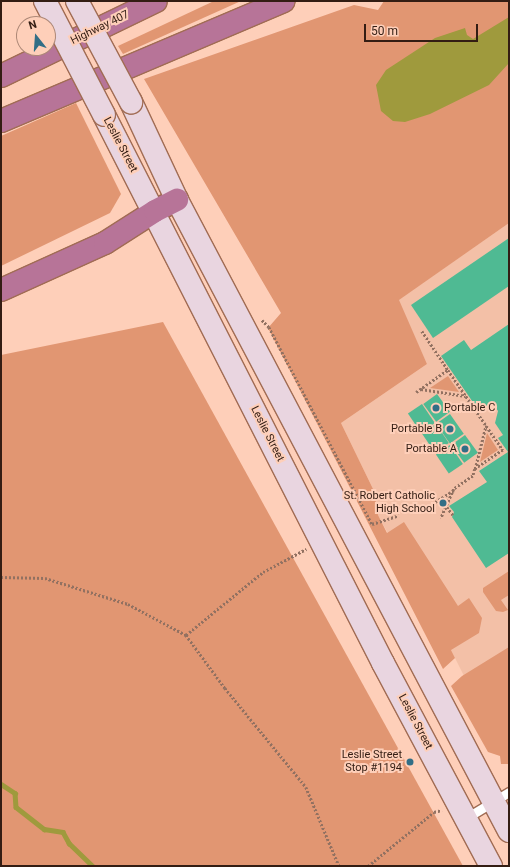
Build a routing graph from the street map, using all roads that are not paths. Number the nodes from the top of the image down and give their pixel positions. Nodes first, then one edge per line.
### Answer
1 (45, 1) edge
2 (77, 1) edge
3 (156, 1) edge
4 (284, 1) edge
5 (1, 76) edge
6 (1, 121) edge
7 (177, 200) junction
8 (154, 211) junction
9 (1, 290) edge
10 (501, 796) edge
11 (464, 818) junction
12 (509, 831) edge
13 (491, 866) edge

1 - 8 main road, Leslie Street, bridge
2 - 7 main road, bridge
3 - 5 highway, Highway 407
4 - 6 highway
7 - 8 highway
7 - 10 main road
8 - 9 highway
8 - 11 main road, Leslie Street
10 - 11 lane
10 - 12 main road
11 - 13 main road, Leslie Street

